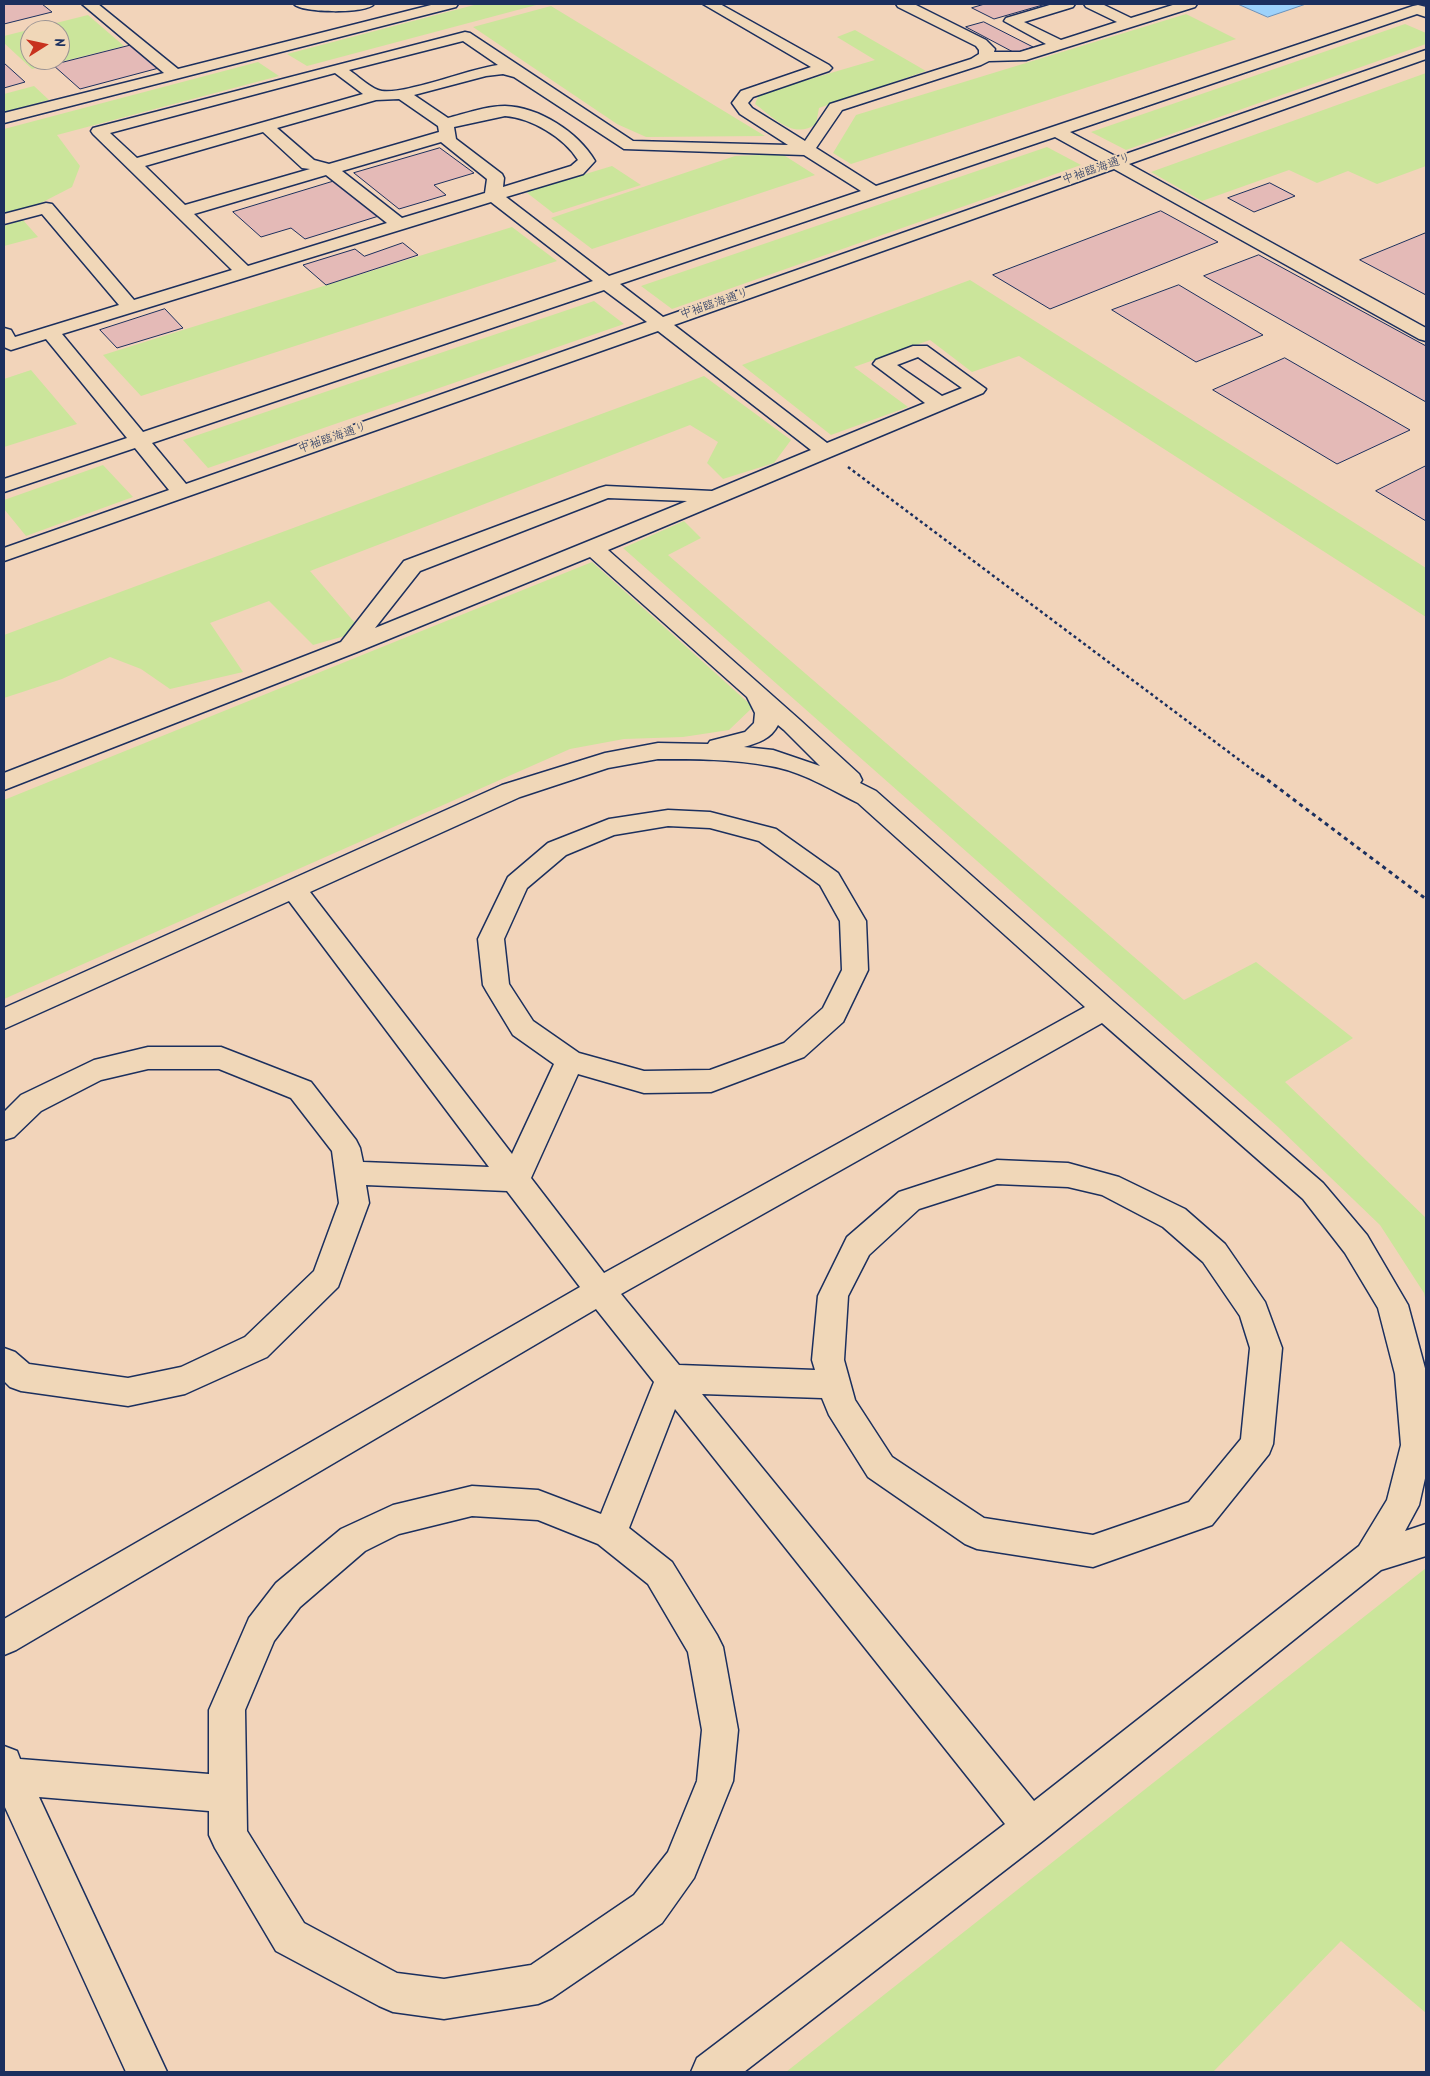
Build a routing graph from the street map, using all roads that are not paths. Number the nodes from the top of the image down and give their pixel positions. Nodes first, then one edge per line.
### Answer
1 (89, 4) edge
2 (301, 4) edge
3 (367, 4) edge
4 (451, 4) edge
5 (710, 4) edge
6 (903, 4) edge
7 (1132, 4) edge
8 (1190, 4) edge
9 (1098, 5) edge
10 (1066, 11) edge
11 (1422, 11) edge
12 (1155, 15) junction
13 (1130, 22) junction
14 (1080, 26) dead end
15 (1096, 33) junction
16 (1060, 45) junction
17 (1426, 54) edge
18 (986, 56) junction
19 (337, 68) junction
20 (514, 72) junction
21 (176, 75) junction
22 (402, 94) junction
23 (375, 95) junction
24 (4, 118) edge
25 (266, 126) junction
26 (446, 129) junction
27 (1057, 131) junction
28 (807, 150) junction
29 (132, 164) junction
30 (1116, 164) junction
31 (329, 169) junction
32 (874, 192) junction
33 (493, 195) junction
34 (181, 212) junction
35 (4, 219) edge
36 (399, 224) junction
37 (244, 272) junction
38 (608, 282) junction
39 (130, 307) junction
40 (659, 325) junction
41 (50, 332) junction
42 (4, 334) edge
43 (1426, 335) edge
44 (940, 404) dead end
45 (138, 440) junction
46 (825, 451) junction
47 (4, 486) edge
48 (182, 492) junction
49 (717, 496) junction
50 (593, 548) junction
51 (4, 556) edge
52 (349, 647) junction
53 (756, 693) junction
54 (699, 751) junction
55 (4, 782) edge
56 (867, 797) junction
57 (294, 890) junction
58 (1104, 1009) junction
59 (4, 1019) edge
60 (570, 1061) junction
61 (4, 1129) edge
62 (350, 1173) junction
63 (515, 1180) junction
64 (600, 1291) junction
65 (4, 1362) edge
66 (671, 1379) junction
67 (835, 1385) junction
68 (1421, 1435) edge
69 (610, 1532) junction
70 (1426, 1540) edge
71 (1371, 1557) junction
72 (4, 1638) edge
73 (6, 1776) edge
74 (228, 1794) junction
75 (1031, 1827) junction
76 (146, 2072) edge
77 (711, 2072) edge

1 - 21 street
2 - 3 street
4 - 21 street
5 - 28 street
6 - 18 street
7 - 12 street
8 - 12 street
9 - 13 street
10 - 16 street
11 - 27 street
12 - 13 street
13 - 15 street
14 - 15 street
15 - 16 street
16 - 18 street
17 - 30 street, 中袖臨海通り
18 - 28 street
19 - 20 street
19 - 23 street
19 - 29 street
20 - 22 street
20 - 28 street
21 - 24 street
22 - 23 street
22 - 26 street
23 - 25 street
25 - 29 street
25 - 31 street
26 - 31 street
26 - 33 street
26 - 33 street
27 - 30 street
27 - 32 street
28 - 32 street
29 - 34 street
30 - 40 street, 中袖臨海通り
30 - 43 street
31 - 34 street
31 - 36 street
32 - 38 street
33 - 36 street
33 - 38 street
34 - 37 street
35 - 39 street
36 - 37 street
37 - 39 street
38 - 40 street
38 - 45 street
39 - 41 street
40 - 46 street
40 - 48 street, 中袖臨海通り
41 - 42 street
41 - 45 street
44 - 46 street
45 - 47 street
45 - 48 street
46 - 49 street
48 - 51 street, 中袖臨海通り
49 - 50 street
49 - 52 street
50 - 52 street
50 - 53 street
52 - 55 street
53 - 54 street
53 - 56 street
54 - 56 street
54 - 57 street
56 - 58 street
57 - 59 street
57 - 63 street
58 - 64 street
58 - 68 street
60 - 60 street
60 - 63 street
61 - 62 street
62 - 63 street
62 - 65 street
63 - 64 street
64 - 66 street
64 - 72 street
66 - 67 street
66 - 69 street
66 - 75 street
67 - 67 street
68 - 71 street
69 - 74 street
69 - 74 street
70 - 71 street
71 - 75 street
73 - 74 street
73 - 76 street
75 - 77 street

